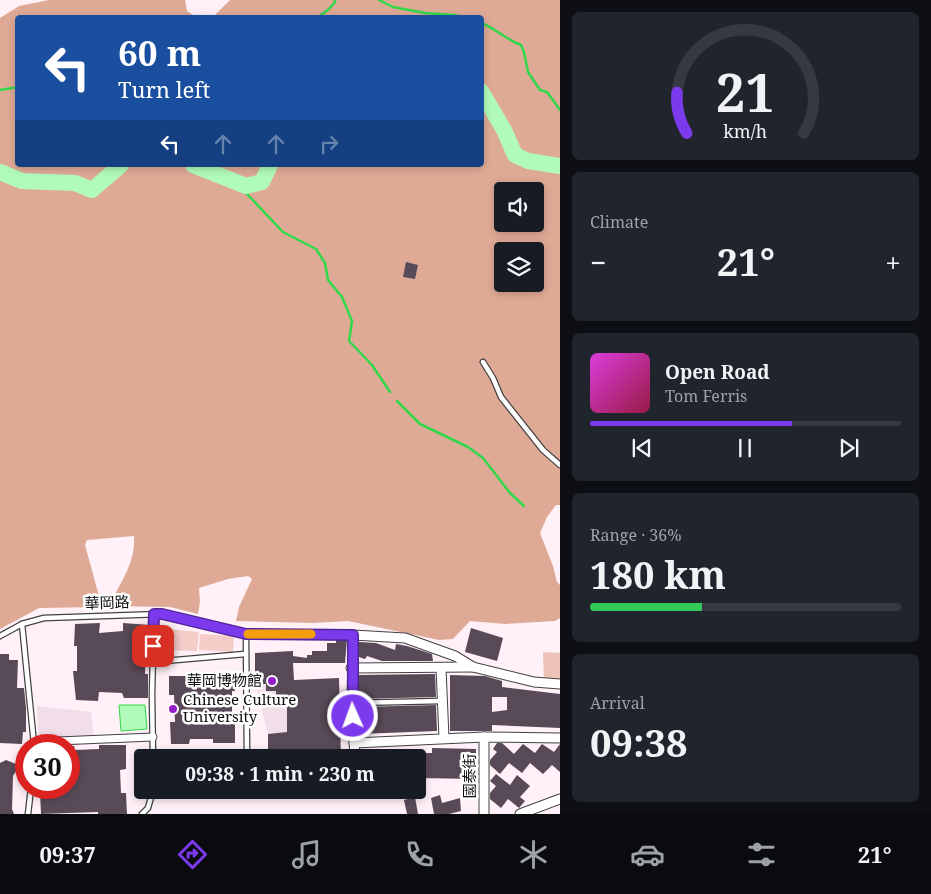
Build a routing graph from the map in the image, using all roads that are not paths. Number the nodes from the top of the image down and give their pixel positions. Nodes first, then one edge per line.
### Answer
1 (483, 362) dead end
2 (560, 465) edge
3 (154, 614) junction
4 (22, 624) junction
5 (246, 634) junction
6 (353, 635) junction
7 (0, 636) edge
8 (245, 654) junction
9 (153, 662) junction
10 (474, 667) junction
11 (352, 668) junction
12 (441, 668) junction
13 (560, 684) edge
14 (442, 701) junction
15 (352, 703) junction
16 (33, 734) edge
17 (153, 737) junction
18 (484, 737) junction
19 (444, 738) junction
20 (560, 738) edge
21 (80, 741) edge
22 (354, 743) junction
23 (153, 749) edge
24 (247, 749) edge
25 (354, 749) edge
26 (30, 799) edge
27 (151, 799) edge
28 (560, 799) edge
29 (28, 814) edge
30 (142, 814) edge
31 (484, 814) edge
32 (520, 814) edge

1 - 2 lane
3 - 4 lane, 華岡路
3 - 5 lane, 華岡路
3 - 9 lane
4 - 7 lane, 華岡路
4 - 16 lane
5 - 6 lane, 華岡路
5 - 8 lane
6 - 10 street
6 - 11 street
8 - 9 lane
8 - 24 lane
9 - 17 lane
10 - 12 street
10 - 13 street
11 - 12 street
11 - 15 street
12 - 14 street
14 - 15 lane
14 - 19 street
15 - 22 street
17 - 21 street
17 - 23 lane
18 - 19 street
18 - 20 street
18 - 31 street, 國泰街
19 - 22 street
22 - 25 street
26 - 29 lane
27 - 30 lane
28 - 32 street

